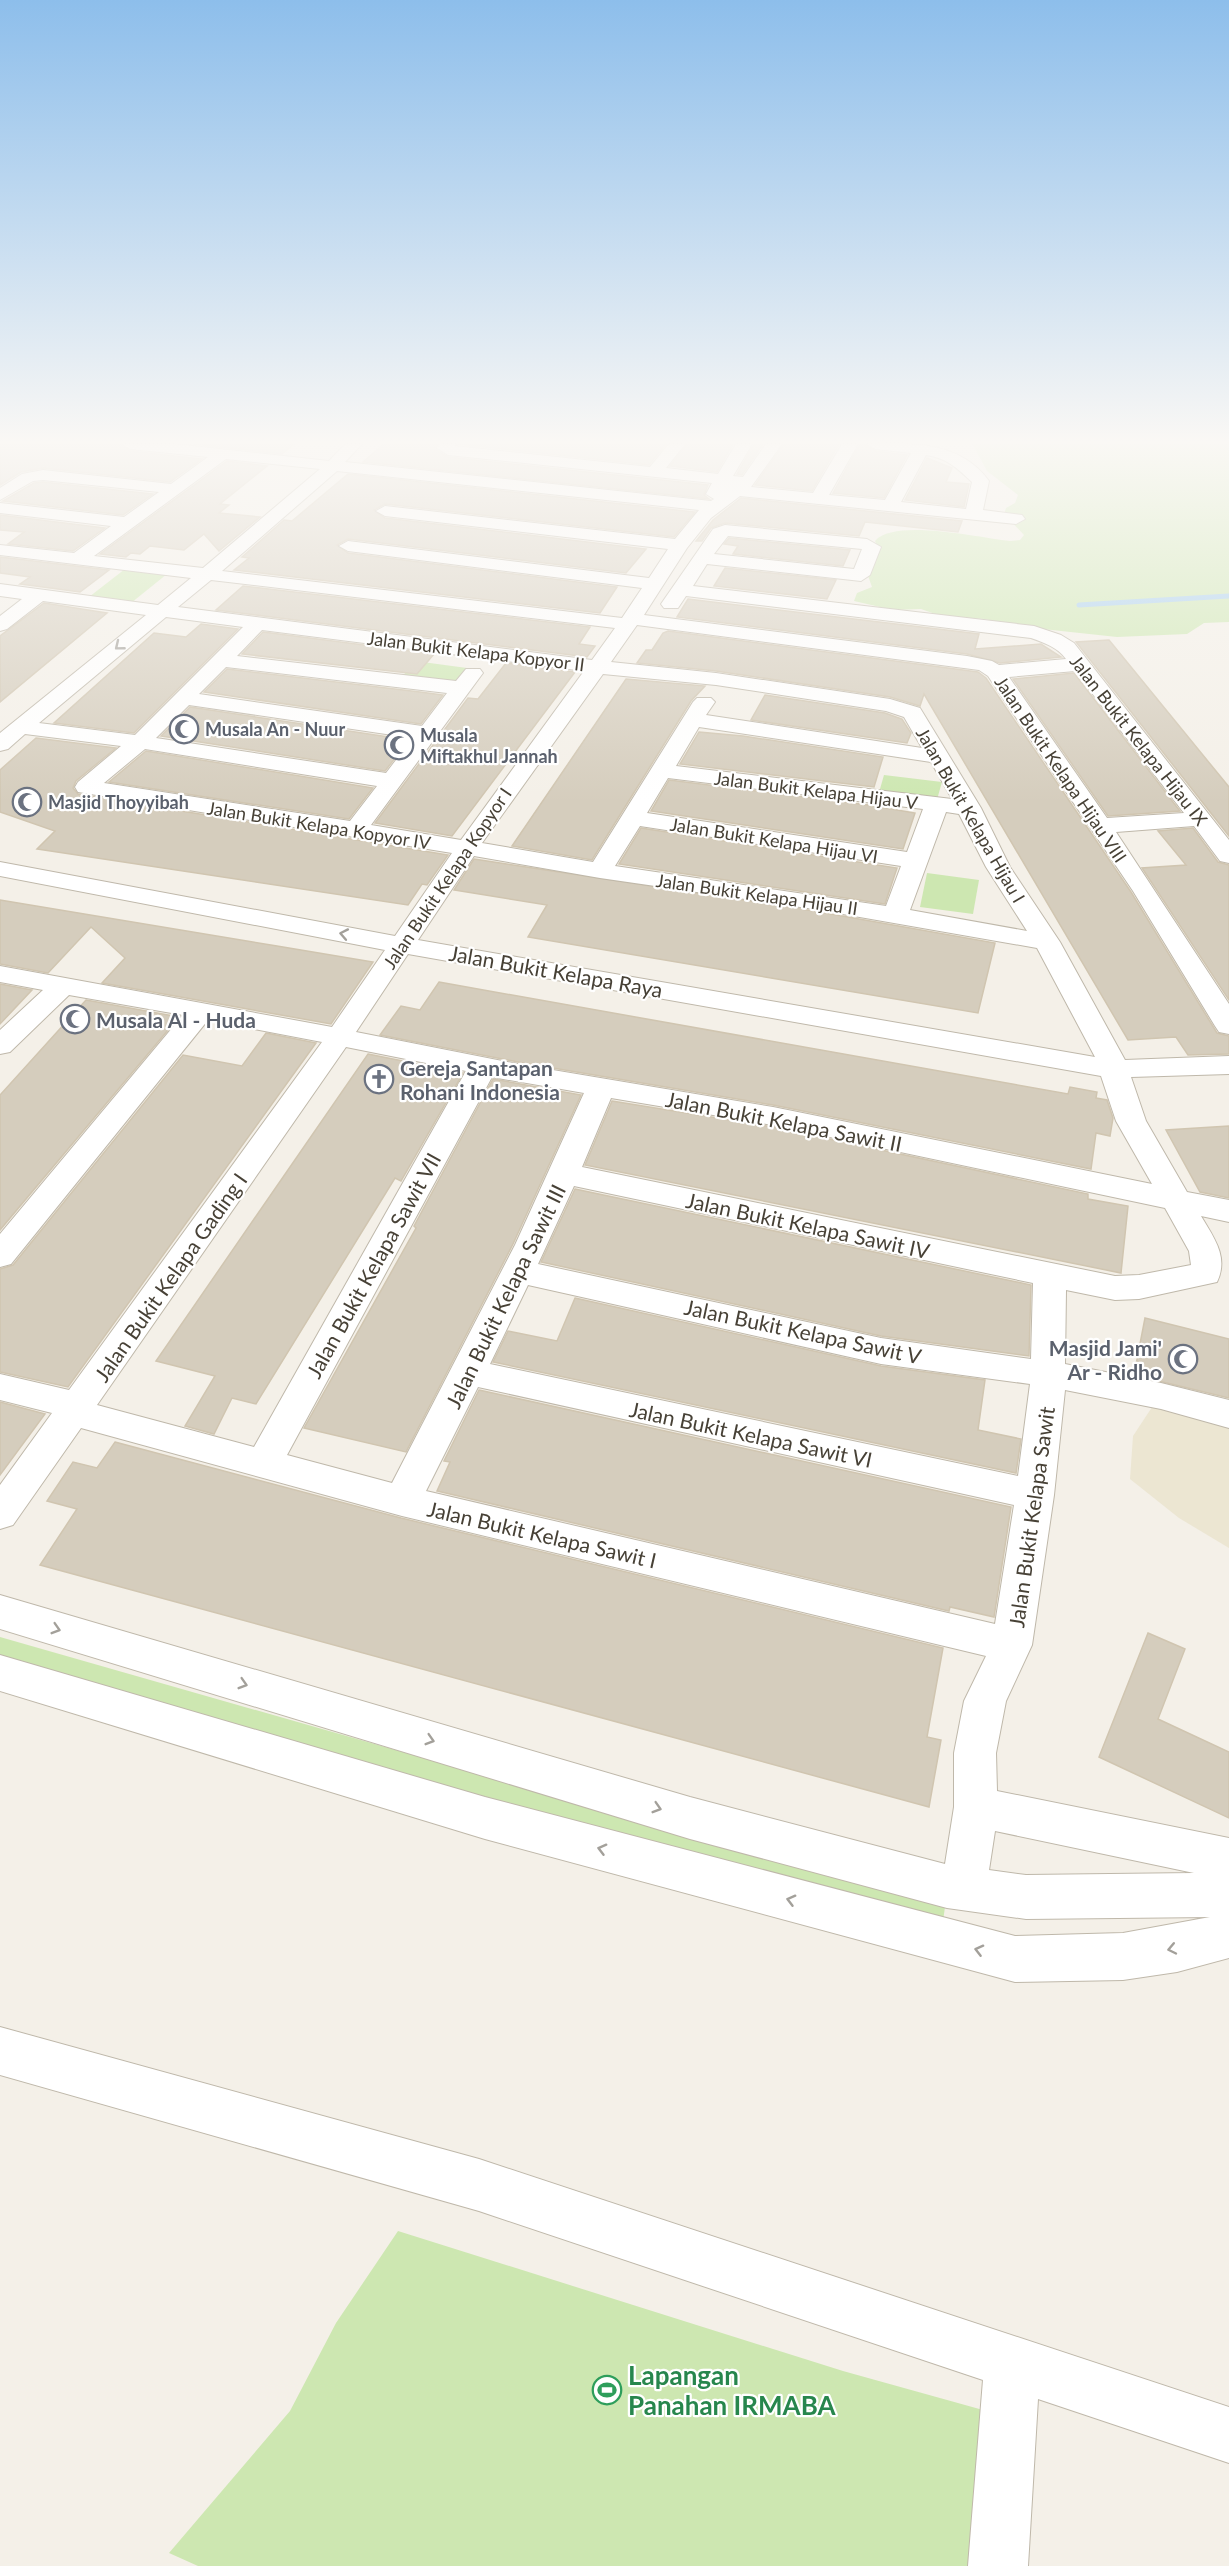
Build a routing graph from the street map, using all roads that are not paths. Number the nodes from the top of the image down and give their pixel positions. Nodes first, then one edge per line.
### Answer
1 (110, 564) edge
2 (195, 564) edge
3 (219, 564) edge
4 (330, 564) edge
5 (491, 564) edge
6 (668, 564) edge
7 (700, 564) edge
8 (757, 564) edge
9 (865, 564) edge
10 (185, 572) junction
11 (207, 574) junction
12 (861, 575) junction
13 (655, 584) junction
14 (309, 585) junction
15 (0, 590) edge
16 (683, 590) junction
17 (39, 595) junction
18 (141, 607) junction
19 (845, 608) junction
20 (163, 610) junction
21 (630, 621) junction
22 (657, 622) junction
23 (258, 623) junction
24 (0, 626) edge
25 (822, 644) junction
26 (488, 652) junction
27 (222, 660) junction
28 (1080, 664) junction
29 (69, 665) junction
30 (598, 667) junction
31 (90, 669) junction
32 (995, 672) junction
33 (716, 679) junction
34 (461, 688) junction
35 (184, 698) junction
36 (694, 720) junction
37 (10, 724) edge
38 (427, 733) junction
39 (141, 742) junction
40 (0, 744) edge
41 (939, 757) junction
42 (663, 771) junction
43 (391, 781) junction
44 (937, 804) junction
45 (969, 808) junction
46 (634, 818) junction
47 (1200, 819) junction
48 (1100, 826) junction
49 (356, 829) junction
50 (467, 849) junction
51 (0, 853) edge
52 (1229, 856) edge
53 (915, 861) junction
54 (0, 869) edge
55 (600, 871) junction
56 (895, 915) junction
57 (406, 937) junction
58 (1047, 942) junction
59 (0, 974) edge
60 (64, 984) junction
61 (202, 1010) junction
62 (1229, 1026) edge
63 (338, 1039) junction
64 (0, 1046) edge
65 (1111, 1063) junction
66 (1229, 1065) edge
67 (483, 1067) junction
68 (601, 1088) junction
69 (566, 1174) junction
70 (1177, 1201) junction
71 (1229, 1211) edge
72 (0, 1256) edge
73 (519, 1272) junction
74 (1050, 1275) junction
75 (468, 1372) junction
76 (1049, 1374) junction
77 (0, 1387) edge
78 (74, 1412) junction
79 (1229, 1414) edge
80 (264, 1463) junction
81 (1035, 1495) junction
82 (402, 1501) junction
83 (0, 1514) edge
84 (0, 1612) edge
85 (1012, 1645) junction
86 (0, 1673) edge
87 (976, 1807) junction
88 (1229, 1859) edge
89 (964, 1888) junction
90 (1229, 1895) edge
91 (1229, 1935) edge
92 (0, 2051) edge
93 (1012, 2364) junction
94 (1229, 2435) edge
95 (998, 2566) edge

1 - 10 street, Jalan Bukit Kelapa Hijau VIII
2 - 10 street
3 - 11 street
4 - 14 street
5 - 13 street
6 - 13 street, Jalan Bukit Kelapa Kopyor I
7 - 16 street
8 - 12 street
9 - 12 street
10 - 11 street, Jalan Bukit Kelapa Hijau VIII
10 - 18 street
11 - 14 street, Jalan Bukit Kelapa Hijau VIII
11 - 20 street
12 - 19 street
13 - 21 street, Jalan Bukit Kelapa Kopyor I
14 - 21 street, Jalan Bukit Kelapa Hijau VIII
15 - 17 street, Jalan Bukit Kelapa Kopyor II
16 - 19 street, Jalan Bukit Kelapa Hijau IX
16 - 22 street
17 - 18 street, Jalan Bukit Kelapa Kopyor II
17 - 24 street
18 - 20 street, Jalan Bukit Kelapa Kopyor II
18 - 29 street
19 - 25 street
19 - 28 street, Jalan Bukit Kelapa Hijau IX
20 - 23 street, Jalan Bukit Kelapa Kopyor II
20 -> 31 street
21 - 22 street, Jalan Bukit Kelapa Hijau VIII
21 - 30 street, Jalan Bukit Kelapa Kopyor I
22 - 25 street, Jalan Bukit Kelapa Hijau VIII
23 - 26 street, Jalan Bukit Kelapa Kopyor II
23 - 27 street, Jalan Bukit Kelapa Kopyor IV
25 - 32 street, Jalan Bukit Kelapa Hijau VIII
26 - 30 street, Jalan Bukit Kelapa Kopyor II
26 - 34 street
27 - 34 street
27 - 35 street, Jalan Bukit Kelapa Kopyor IV
28 - 32 street
28 - 47 street, Jalan Bukit Kelapa Hijau IX
29 - 31 street
29 - 37 street
30 - 33 street, Jalan Bukit Kelapa Hijau I
30 - 50 street, Jalan Bukit Kelapa Kopyor I
31 - 37 street
32 - 48 street, Jalan Bukit Kelapa Hijau VIII
33 - 36 street
33 - 41 street, Jalan Bukit Kelapa Hijau I
34 - 38 street
35 - 38 street
35 - 39 street, Jalan Bukit Kelapa Kopyor IV
36 - 41 street
36 - 42 street
37 - 39 street
37 - 40 street
38 - 43 street
39 - 43 street
39 - 49 street, Jalan Bukit Kelapa Kopyor IV
41 - 45 street, Jalan Bukit Kelapa Hijau I
42 - 44 street, Jalan Bukit Kelapa Hijau V
42 - 46 street
43 - 49 street
44 - 45 street, Jalan Bukit Kelapa Hijau V
44 - 53 street
45 - 58 street, Jalan Bukit Kelapa Hijau I
46 - 53 street, Jalan Bukit Kelapa Hijau VI
46 - 55 street
47 - 48 street
47 - 52 street, Jalan Bukit Kelapa Hijau IX
48 - 62 street, Jalan Bukit Kelapa Hijau VIII
49 - 50 street, Jalan Bukit Kelapa Kopyor IV
50 - 55 street, Jalan Bukit Kelapa Hijau II
50 - 57 street, Jalan Bukit Kelapa Kopyor I
51 - 57 street, Jalan Bukit Kelapa Raya
53 - 56 street
57 -> 54 street, Jalan Bukit Kelapa Raya
55 - 56 street, Jalan Bukit Kelapa Hijau II
56 - 58 street, Jalan Bukit Kelapa Hijau II
57 - 63 street, Jalan Bukit Kelapa Kopyor I
57 - 65 street, Jalan Bukit Kelapa Raya
58 - 65 street, Jalan Bukit Kelapa Hijau I
59 - 60 street, Jalan Bukit Kelapa Sawit II
60 - 61 street, Jalan Bukit Kelapa Sawit II
60 - 64 street
61 - 63 street, Jalan Bukit Kelapa Sawit II
61 - 72 street
63 - 67 street, Jalan Bukit Kelapa Sawit II
63 - 78 street, Jalan Bukit Kelapa Gading I
65 - 66 street, Jalan Bukit Kelapa Raya
65 - 70 street
67 - 68 street, Jalan Bukit Kelapa Sawit II
67 - 80 street, Jalan Bukit Kelapa Sawit VII
68 - 69 street, Jalan Bukit Kelapa Sawit III
68 - 70 street, Jalan Bukit Kelapa Sawit II
69 - 73 street, Jalan Bukit Kelapa Sawit III
69 - 74 street, Jalan Bukit Kelapa Sawit IV
70 - 71 street, Jalan Bukit Kelapa Sawit II
70 - 74 street
73 - 75 street, Jalan Bukit Kelapa Sawit III
73 - 76 street, Jalan Bukit Kelapa Sawit V
74 - 76 street, Jalan Bukit Kelapa Sawit
75 - 81 street, Jalan Bukit Kelapa Sawit VI
75 - 82 street, Jalan Bukit Kelapa Sawit III
76 - 79 street, Jalan Bukit Kelapa Sawit V
76 - 81 street, Jalan Bukit Kelapa Sawit
77 - 78 street, Jalan Bukit Kelapa Sawit I
78 - 80 street, Jalan Bukit Kelapa Sawit I
78 - 83 street, Jalan Bukit Kelapa Gading I
80 - 82 street, Jalan Bukit Kelapa Sawit I
81 - 85 street, Jalan Bukit Kelapa Sawit
82 - 85 street, Jalan Bukit Kelapa Sawit I
84 -> 89 street
85 - 87 street, Jalan Bukit Kelapa Sawit
91 -> 86 street
87 - 88 street
87 - 89 street, Jalan Bukit Kelapa Sawit
89 - 90 street
92 - 93 street
93 - 94 street
93 - 95 street

